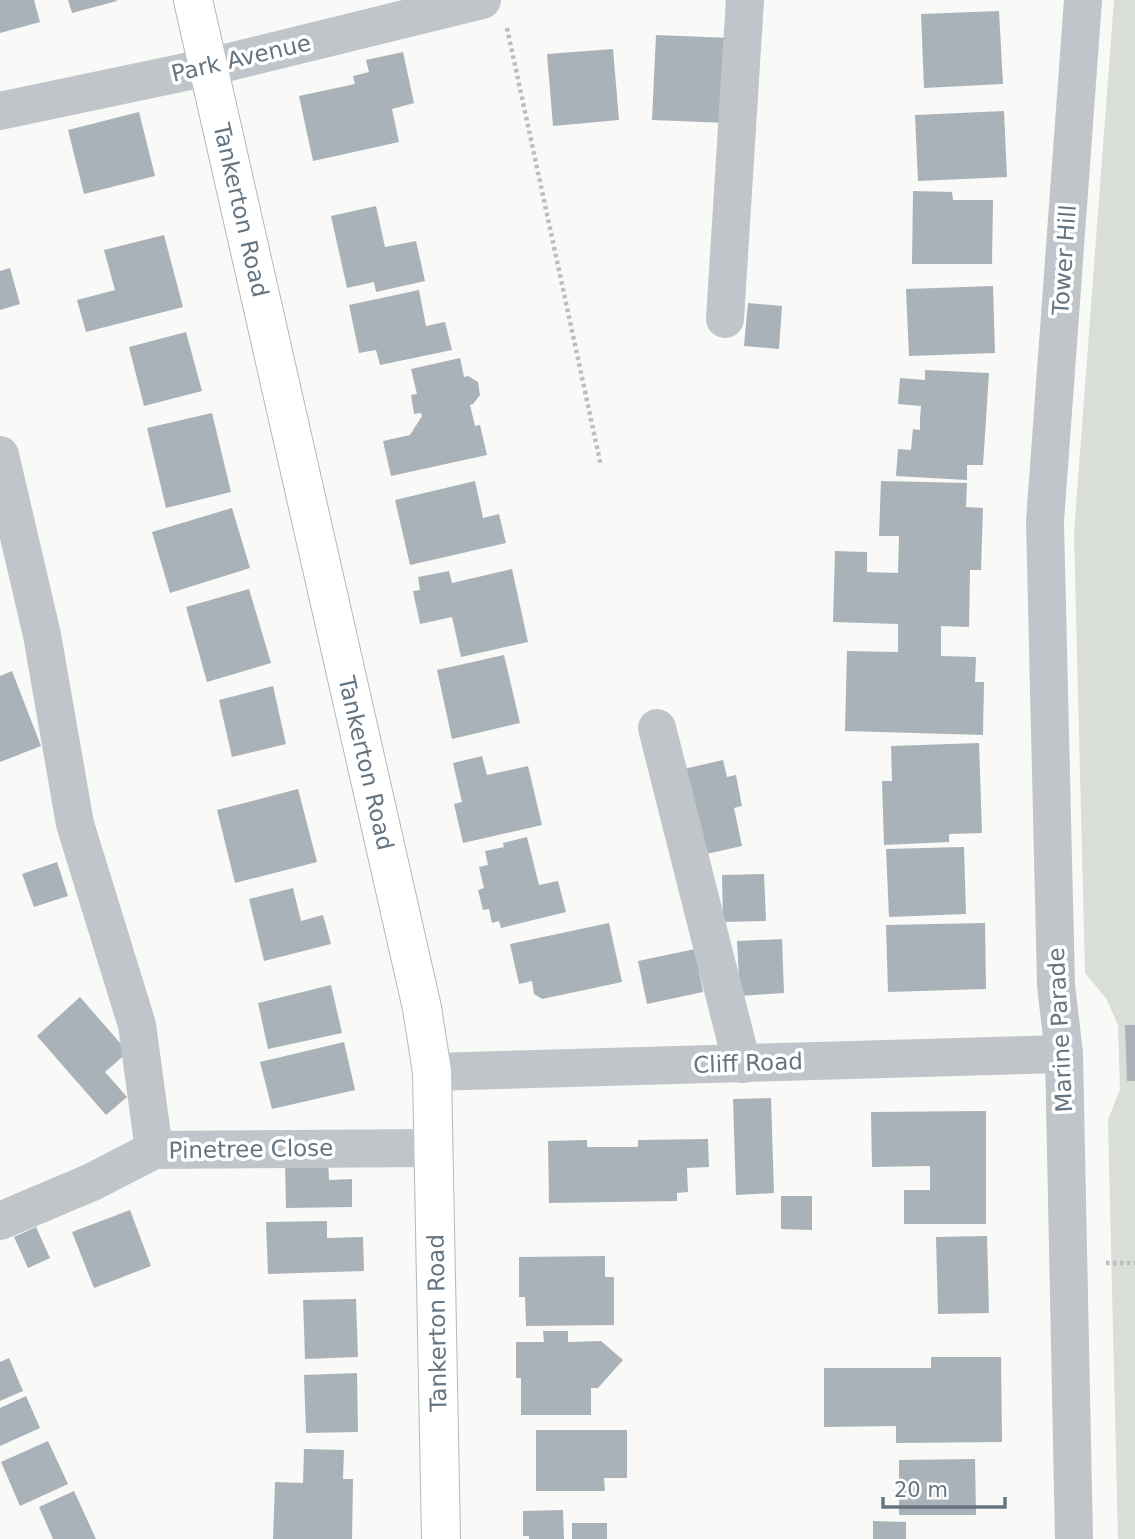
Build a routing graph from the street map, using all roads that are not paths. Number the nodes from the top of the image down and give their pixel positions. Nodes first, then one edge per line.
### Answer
1 (193, 0) edge
2 (745, 0) edge
3 (1083, 0) edge
4 (429, 6) edge
5 (494, 13) edge
6 (209, 67) junction
7 (0, 111) edge
8 (725, 319) dead end
9 (0, 455) edge
10 (1045, 521) joint
11 (657, 728) dead end
12 (1064, 1054) junction
13 (742, 1064) junction
14 (432, 1072) junction
15 (433, 1148) junction
16 (154, 1150) junction
17 (0, 1221) edge
18 (441, 1539) edge
19 (1074, 1539) edge

1 - 6 main road, Tankerton Road
2 - 8 street
3 - 10 street, Tower Hill
4 - 5 street, Park Avenue
4 - 6 street, Park Avenue
6 - 7 street, Park Avenue
6 - 14 main road, Tankerton Road
9 - 16 street
10 - 12 street, Marine Parade
11 - 13 street
12 - 13 street, Cliff Road
12 - 19 street, Marine Parade
13 - 14 street, Cliff Road
14 - 15 main road, Tankerton Road
15 - 16 street, Pinetree Close
15 - 18 main road, Tankerton Road
16 - 17 street, Pinetree Close

